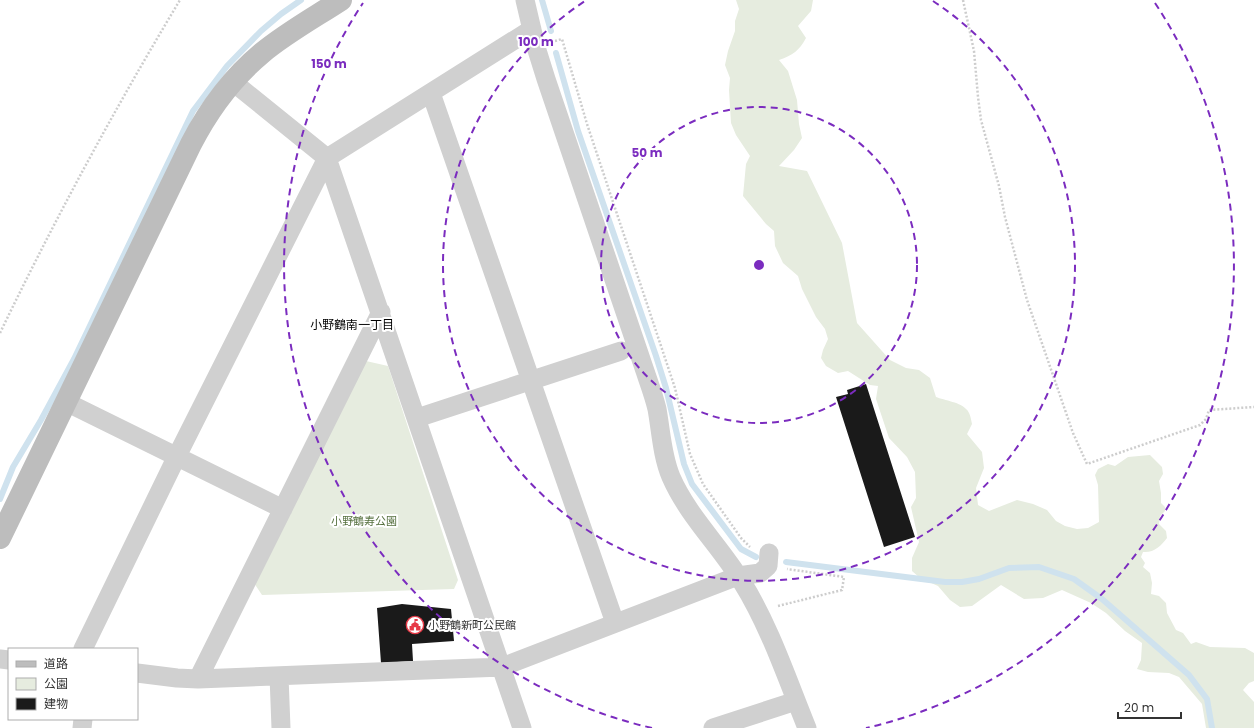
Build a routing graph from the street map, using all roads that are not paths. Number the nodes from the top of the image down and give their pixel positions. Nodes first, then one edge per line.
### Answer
1 (341, 0) edge
2 (525, 0) edge
3 (532, 29) junction
4 (233, 82) junction
5 (431, 93) junction
6 (327, 158) junction
7 (381, 312) junction
8 (621, 351) dead end
9 (531, 380) junction
10 (66, 402) junction
11 (417, 418) junction
12 (177, 456) junction
13 (283, 509) junction
14 (0, 538) edge
15 (769, 559) road end
16 (738, 576) junction
17 (615, 623) junction
18 (83, 648) edge
19 (502, 667) junction
20 (138, 673) edge
21 (279, 676) junction
22 (198, 679) junction
23 (796, 701) junction
24 (281, 728) edge
25 (522, 728) edge
26 (713, 728) edge
27 (807, 728) edge

1 - 4 street
2 - 3 street
3 - 5 street
3 - 16 street
4 - 6 street
4 - 10 street
5 - 6 street
5 - 9 street
6 - 7 street
6 - 12 street
7 - 11 street
7 - 13 street
8 - 9 street
9 - 11 street
9 - 17 street
10 - 12 street
10 - 14 street
11 - 19 street
12 - 13 street
12 - 18 street
13 - 22 street
15 - 16 street
16 - 17 street
16 - 23 street
17 - 19 street
19 - 21 street
19 - 25 street
20 - 22 street
21 - 22 street
21 - 24 street
23 - 26 street
23 - 27 street

